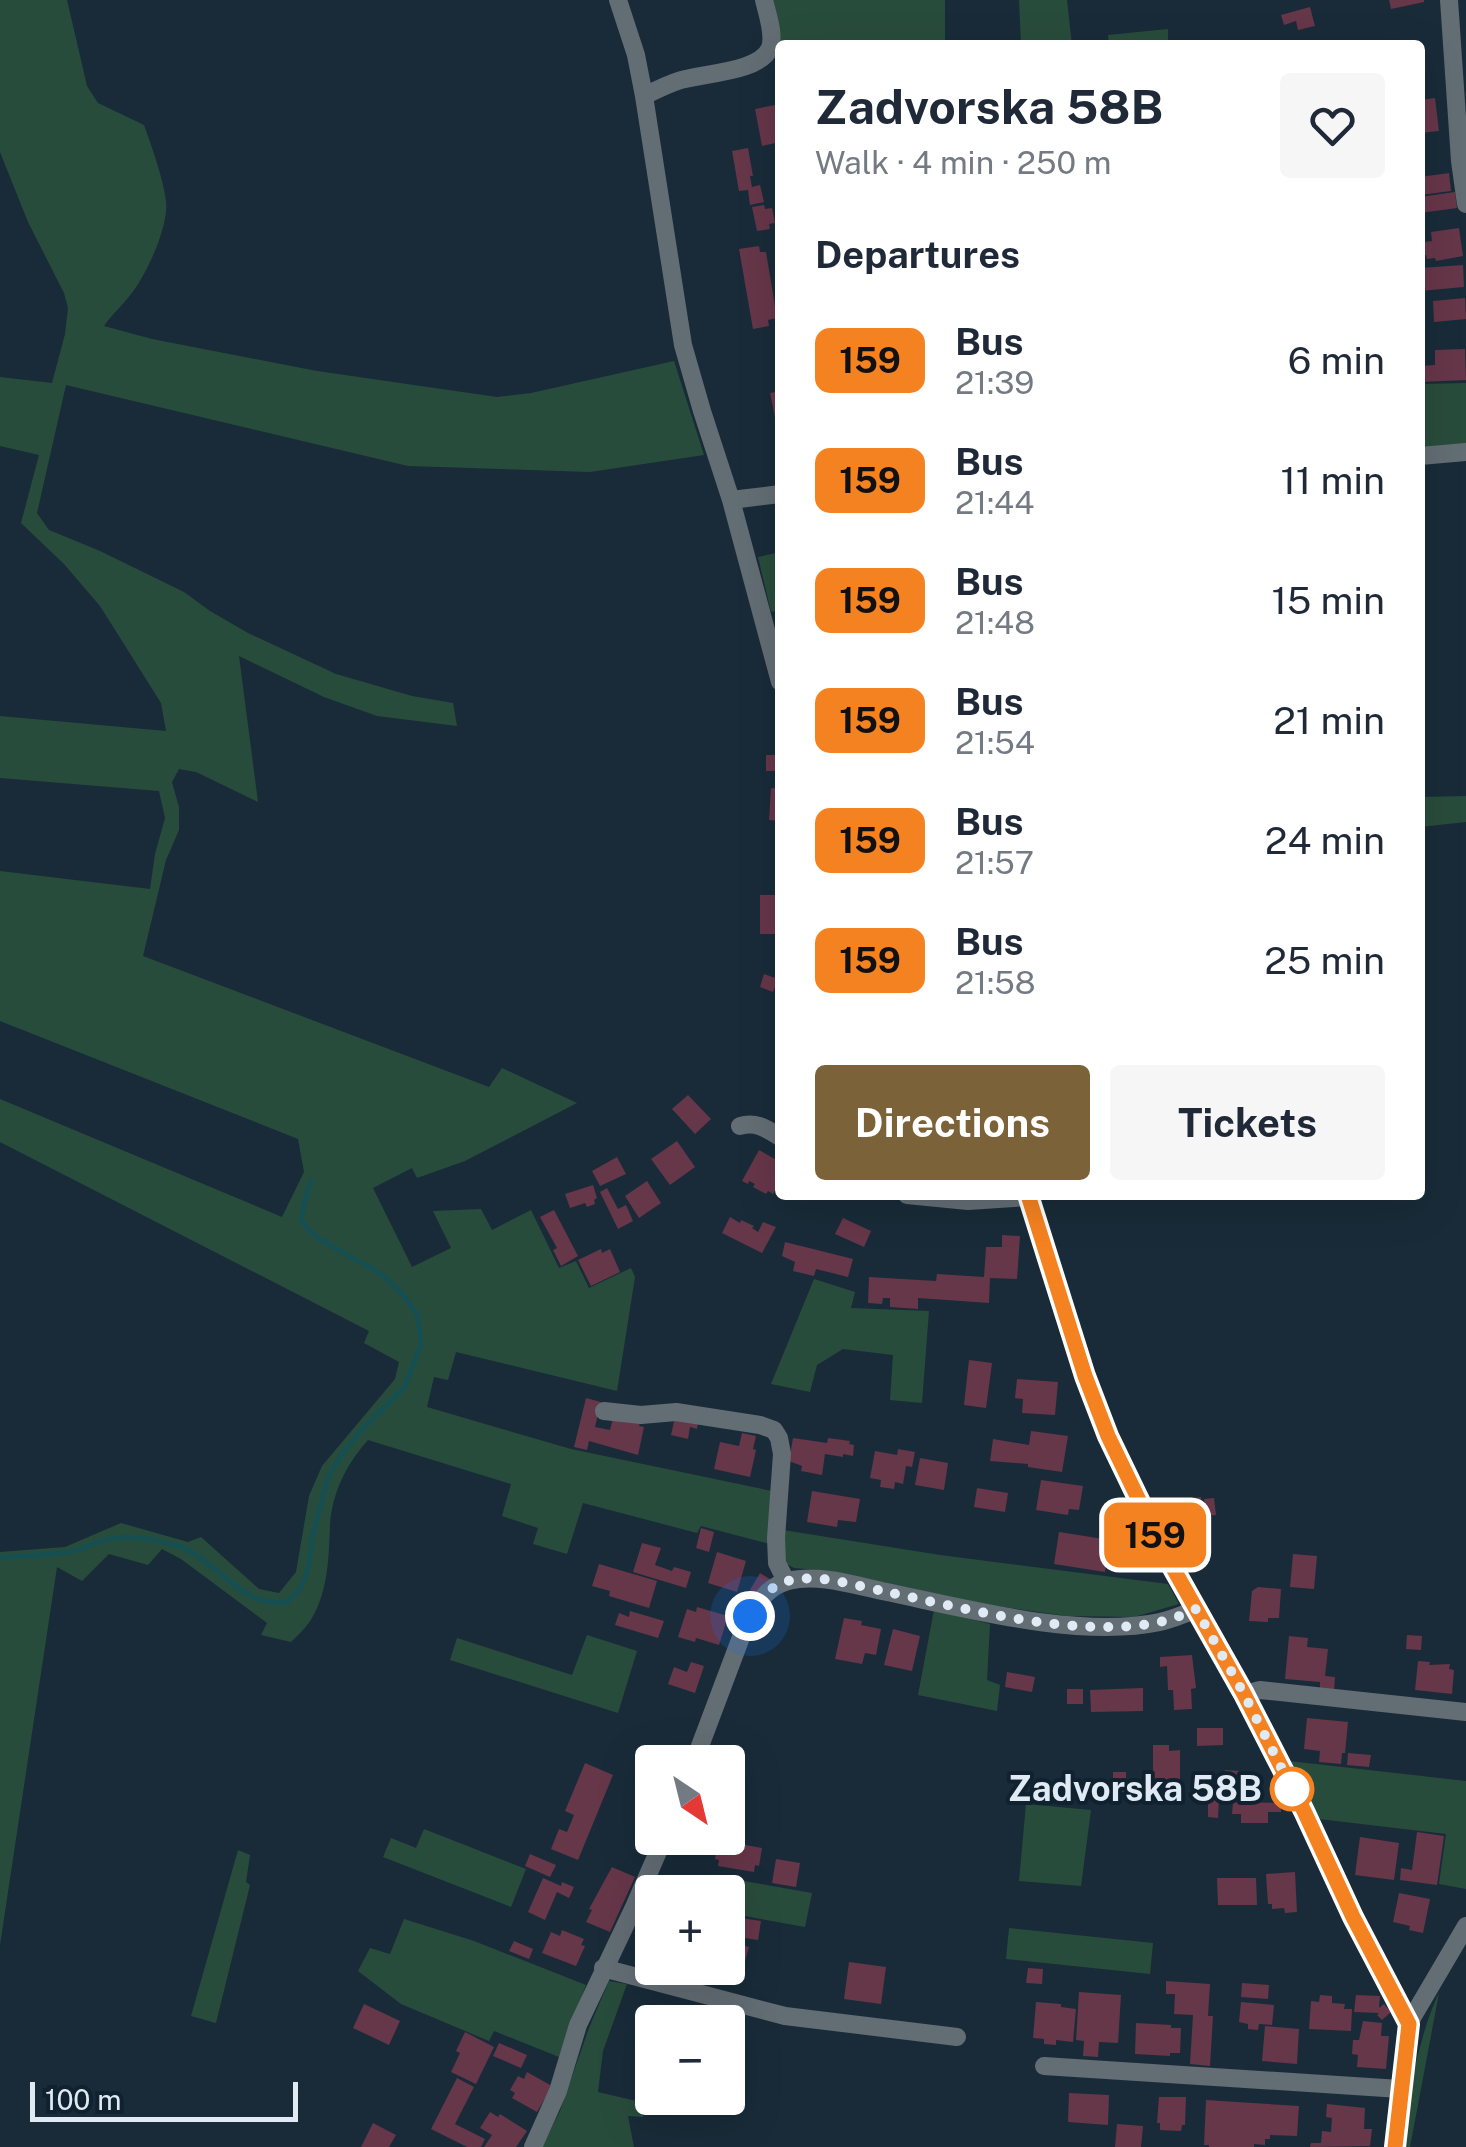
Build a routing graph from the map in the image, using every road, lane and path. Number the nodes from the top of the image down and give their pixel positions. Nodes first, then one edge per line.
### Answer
1 (618, 0) edge
2 (764, 0) edge
3 (1448, 0) edge
4 (644, 96) junction
5 (1466, 204) edge
6 (1466, 452) edge
7 (1425, 456) edge
8 (775, 495) edge
9 (730, 500) junction
10 (775, 664) edge
11 (740, 1126) dead end
12 (775, 1134) edge
13 (1030, 1200) edge
14 (604, 1410) dead end
15 (786, 1581) junction
16 (1196, 1609) junction
17 (1244, 1694) junction
18 (1466, 1712) edge
19 (701, 1745) edge
20 (657, 1855) edge
21 (1466, 1926) edge
22 (604, 1968) junction
23 (1409, 2024) junction
24 (957, 2037) dead end
25 (1044, 2066) dead end
26 (1400, 2090) junction
27 (533, 2147) edge
28 (1395, 2147) edge

1 - 4 street
2 - 4 street
3 - 5 street
4 - 9 street
6 - 7 street
8 - 9 street
9 - 10 street
11 - 12 street
13 - 16 street
14 - 15 street
15 - 16 street
15 - 19 street
16 - 17 street
17 - 18 street
17 - 23 street
20 - 22 street
21 - 23 street
22 - 24 street
22 - 27 street
23 - 26 street
25 - 26 street
26 - 28 street

